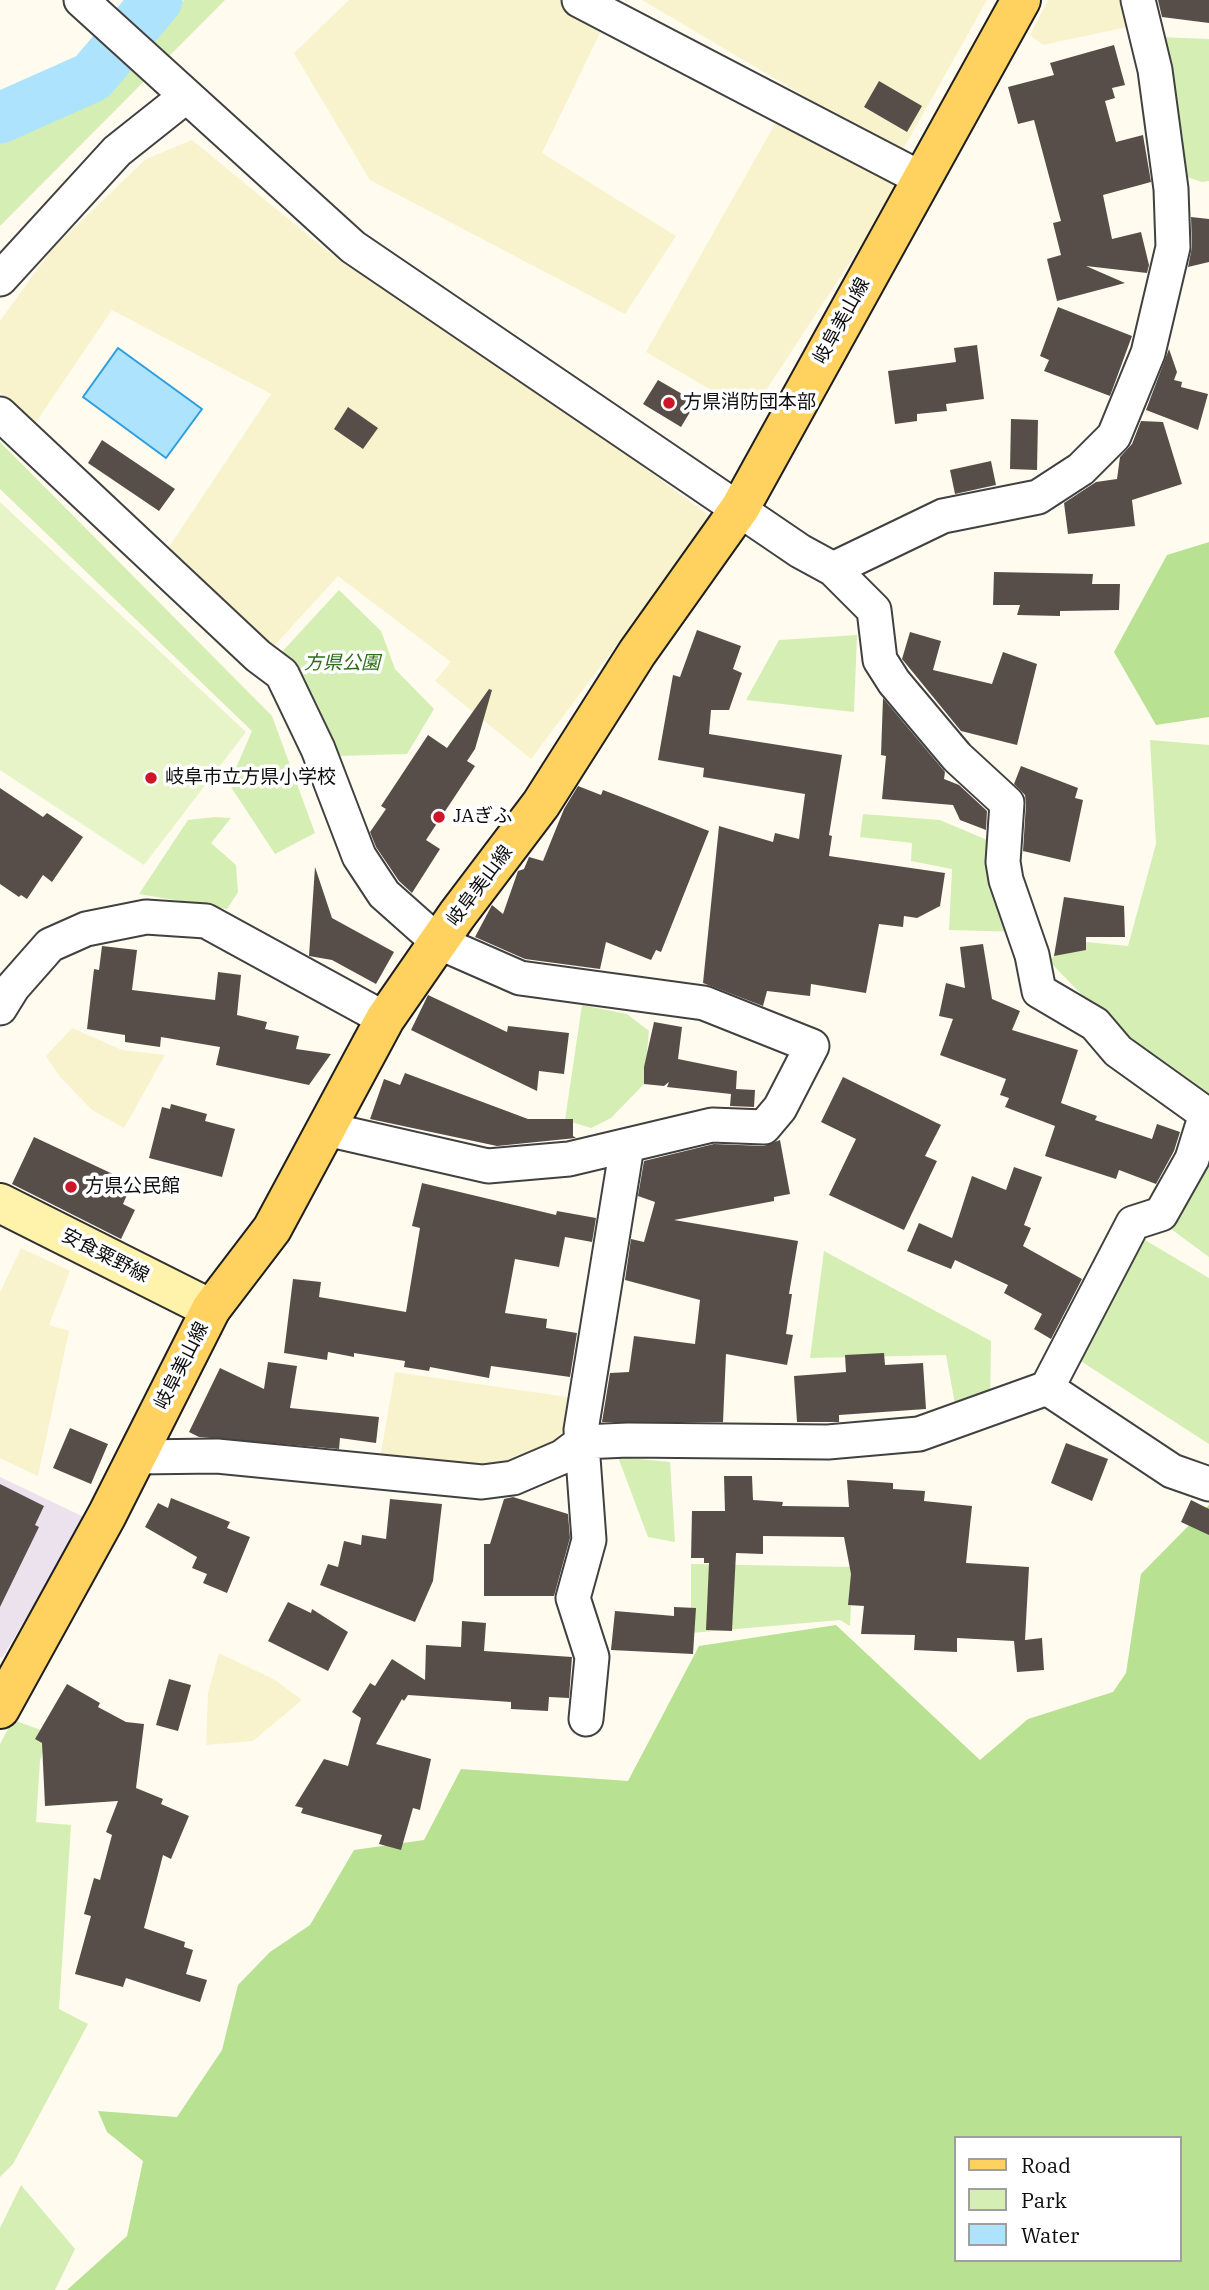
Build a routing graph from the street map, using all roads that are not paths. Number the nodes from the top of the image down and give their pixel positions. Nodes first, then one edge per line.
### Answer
1 (81, 0) edge
2 (579, 0) edge
3 (1021, 0) edge
4 (1138, 0) edge
5 (181, 92) junction
6 (920, 178) junction
7 (0, 279) edge
8 (0, 414) edge
9 (740, 508) junction
10 (832, 569) junction
11 (438, 942) junction
12 (0, 1007) edge
13 (385, 1019) junction
14 (326, 1129) junction
15 (627, 1146) junction
16 (0, 1203) edge
17 (211, 1308) junction
18 (1047, 1388) junction
19 (582, 1442) junction
20 (136, 1457) junction
21 (1209, 1484) edge
22 (0, 1709) edge
23 (586, 1719) dead end

1 - 5 street
2 - 6 street
3 - 6 main road, 岐阜美山線
4 - 10 street
5 - 7 street
5 - 9 street
6 - 9 main road, 岐阜美山線
8 - 11 street
9 - 10 street
9 - 11 main road, 岐阜美山線
10 - 18 street
11 - 13 main road, 岐阜美山線
11 - 15 street
12 - 13 street
13 - 14 main road, 岐阜美山線
14 - 15 street
14 - 17 main road, 岐阜美山線
15 - 19 street
16 - 17 main road, 安食粟野線
17 - 20 main road, 岐阜美山線
18 - 19 street
18 - 21 street
19 - 20 street
19 - 23 street
20 - 22 main road, 岐阜美山線

